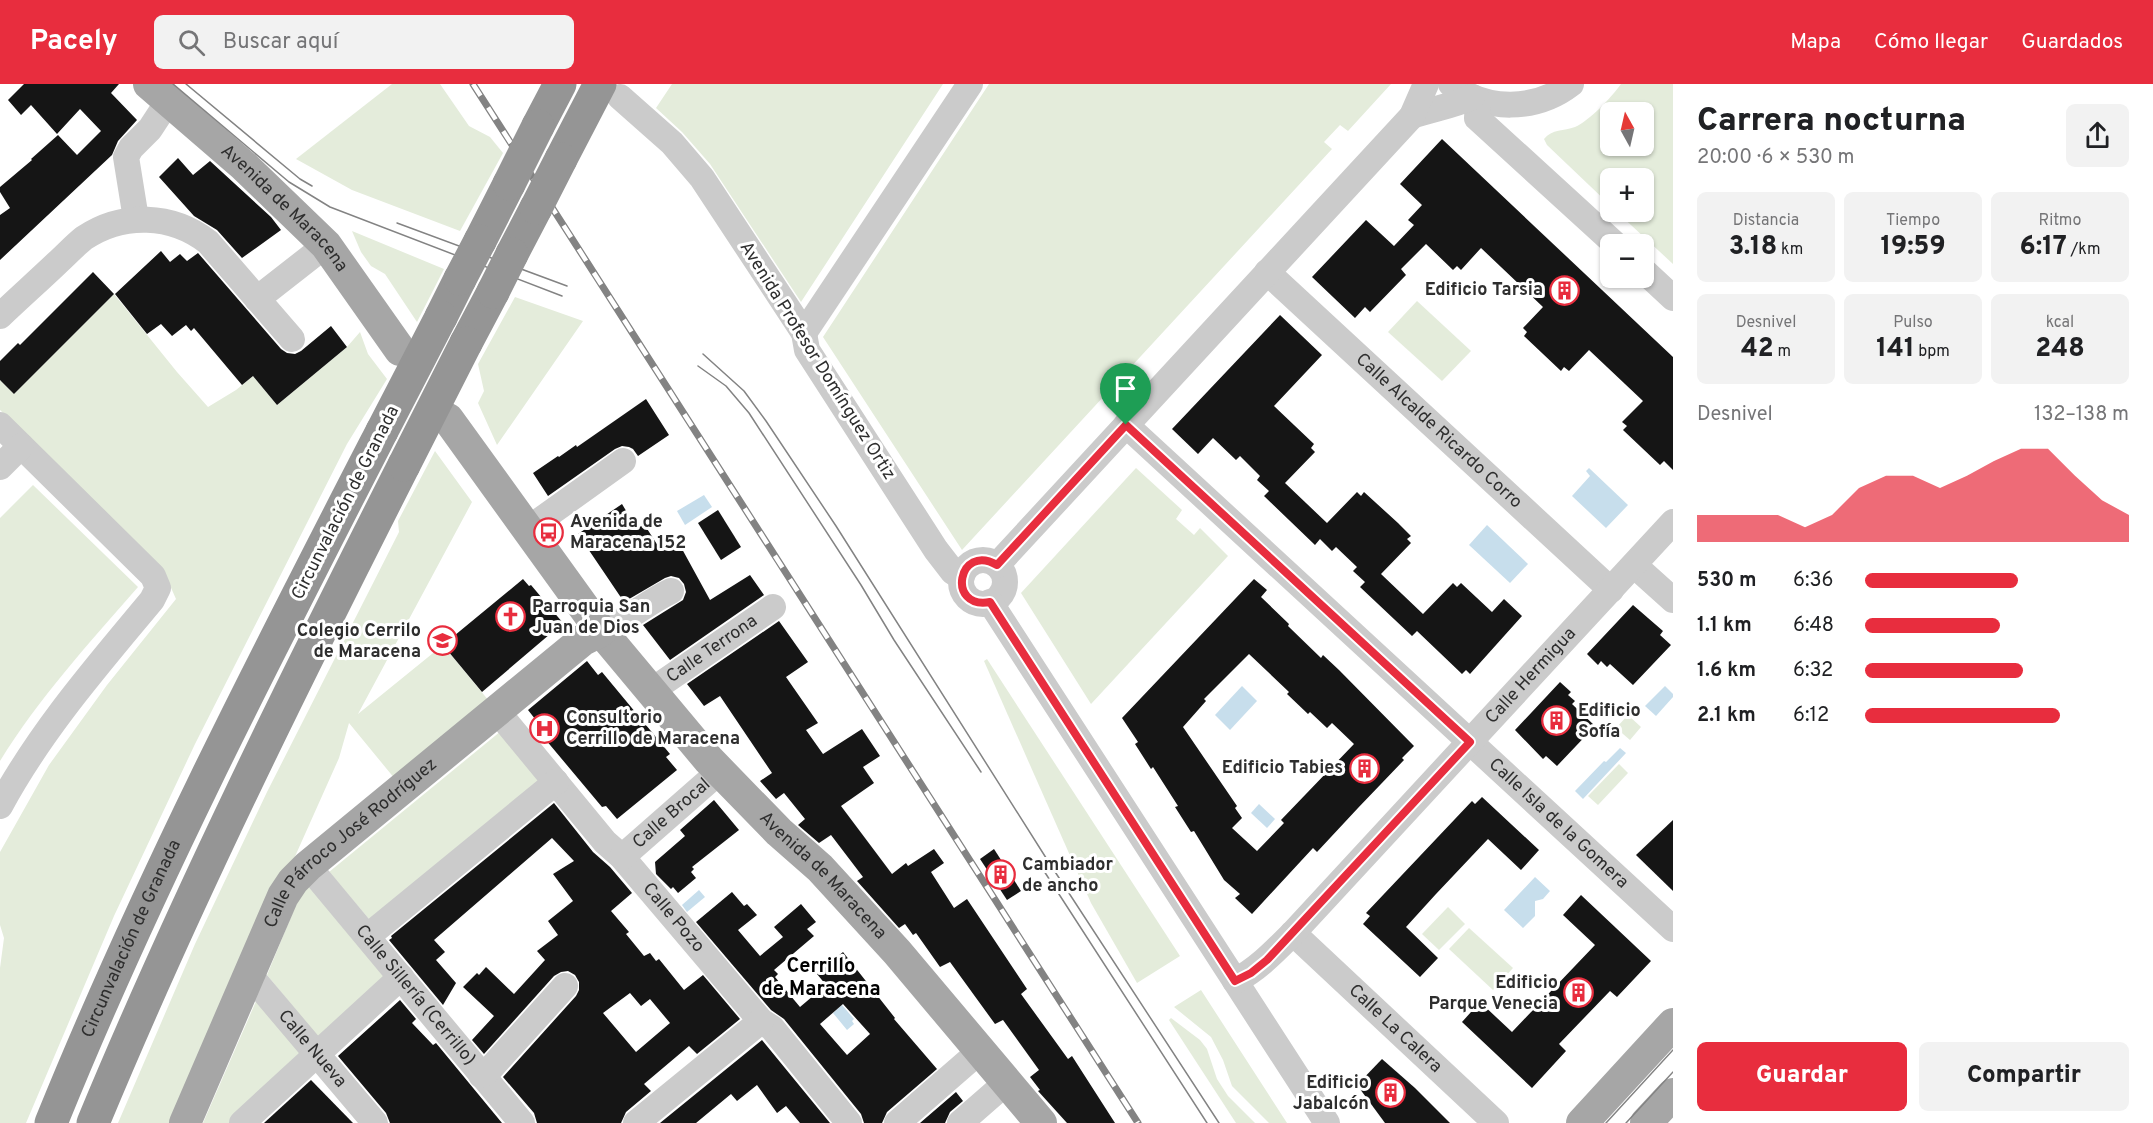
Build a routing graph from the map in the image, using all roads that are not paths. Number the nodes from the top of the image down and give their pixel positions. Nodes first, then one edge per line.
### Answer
1 (970, 84) edge
2 (1426, 84) edge
3 (1571, 84) edge
4 (610, 90) edge
5 (159, 92) edge
6 (1467, 94) edge
7 (550, 104) edge
8 (1412, 116) junction
9 (136, 219) junction
10 (1604, 234) edge
11 (326, 245) junction
12 (1267, 272) junction
13 (1654, 280) edge
14 (1673, 298) edge
15 (257, 299) junction
16 (0, 316) edge
17 (804, 333) junction
18 (292, 339) dead end
19 (400, 350) dead end
20 (448, 419) dead end
21 (0, 425) edge
22 (1126, 425) junction
23 (21, 446) junction
24 (623, 461) dead end
25 (0, 467) edge
26 (1673, 522) edge
27 (528, 529) junction
28 (997, 565) junction
29 (1634, 565) junction
30 (962, 576) junction
31 (1611, 590) junction
32 (671, 591) dead end
33 (1673, 600) edge
34 (990, 602) junction
35 (773, 607) dead end
36 (601, 631) junction
37 (651, 691) junction
38 (497, 711) junction
39 (1470, 742) junction
40 (720, 771) junction
41 (556, 782) junction
42 (0, 806) edge
43 (622, 856) junction
44 (308, 866) junction
45 (1673, 929) edge
46 (1293, 933) junction
47 (368, 936) junction
48 (249, 974) junction
49 (401, 977) junction
50 (1235, 981) junction
51 (565, 987) dead end
52 (761, 1021) junction
53 (1673, 1024) edge
54 (981, 1050) junction
55 (317, 1054) junction
56 (481, 1075) junction
57 (1007, 1082) junction
58 (1673, 1094) edge
59 (51, 1123) edge
60 (93, 1123) edge
61 (185, 1123) edge
62 (242, 1123) edge
63 (375, 1123) edge
64 (522, 1123) edge
65 (636, 1123) edge
66 (849, 1123) edge
67 (897, 1123) edge
68 (960, 1123) edge
69 (1041, 1123) edge
70 (1327, 1123) edge
71 (1496, 1123) edge
72 (1582, 1123) edge
73 (1646, 1123) edge

1 - 17 street
2 - 8 street
3 - 6 street
4 - 17 street, Avenida Profesor Domínguez Ortiz
4 - 60 highway, Circunvalación de Granada, bridge
5 - 9 street
5 - 11 main road, Avenida de Maracena
6 - 8 street
6 - 10 street
7 - 59 highway, Circunvalación de Granada, bridge
8 - 12 street
9 - 15 street
9 - 16 street
11 - 15 street
11 - 19 main road, Avenida de Maracena
12 - 22 street
12 - 31 street, Calle Alcalde Ricardo Corro
13 - 14 street
15 - 18 street
17 - 30 street, Avenida Profesor Domínguez Ortiz
20 - 27 main road, Avenida de Maracena
21 - 23 street
22 - 28 street
22 - 39 street, Calle Isla de la Gomera
23 - 25 street
23 - 42 street
24 - 27 street
26 - 29 street, Calle Hermigua
27 - 36 main road, Avenida de Maracena
28 - 30 street
28 - 34 street
29 - 31 street, Calle Hermigua
29 - 33 street
30 - 34 street
31 - 39 street, Calle Hermigua
32 - 36 street
34 - 50 street
35 - 37 street, Calle Terrona
36 - 37 main road, Avenida de Maracena
36 - 38 main road, Calle Párroco José Rodríguez
37 - 40 main road, Avenida de Maracena
38 - 41 street, Calle Pozo
38 - 44 main road, Calle Párroco José Rodríguez
39 - 45 street, Calle Isla de la Gomera
39 - 46 street, Calle Hermigua
40 - 43 street, Calle Brocal
40 - 54 main road, Avenida de Maracena
41 - 43 street, Calle Pozo
41 - 47 street
43 - 52 street, Calle Pozo
44 - 47 street, Calle Sillería (Cerrillo)
44 - 48 main road, Calle Párroco José Rodríguez
46 - 50 street, Calle Hermigua
46 - 71 street, Calle La Calera
47 - 49 street, Calle Sillería (Cerrillo)
48 - 55 street, Calle Nueva
48 - 61 main road, Calle Párroco José Rodríguez
49 - 55 street
49 - 56 street, Calle Sillería (Cerrillo)
50 - 70 street
51 - 56 street
52 - 65 street
52 - 66 street, Calle Pozo
53 - 72 main road
54 - 57 main road, Avenida de Maracena
54 - 67 street
55 - 62 street
55 - 63 street, Calle Nueva
56 - 64 street, Calle Sillería (Cerrillo)
57 - 68 street
57 - 69 main road, Avenida de Maracena
58 - 73 main road

